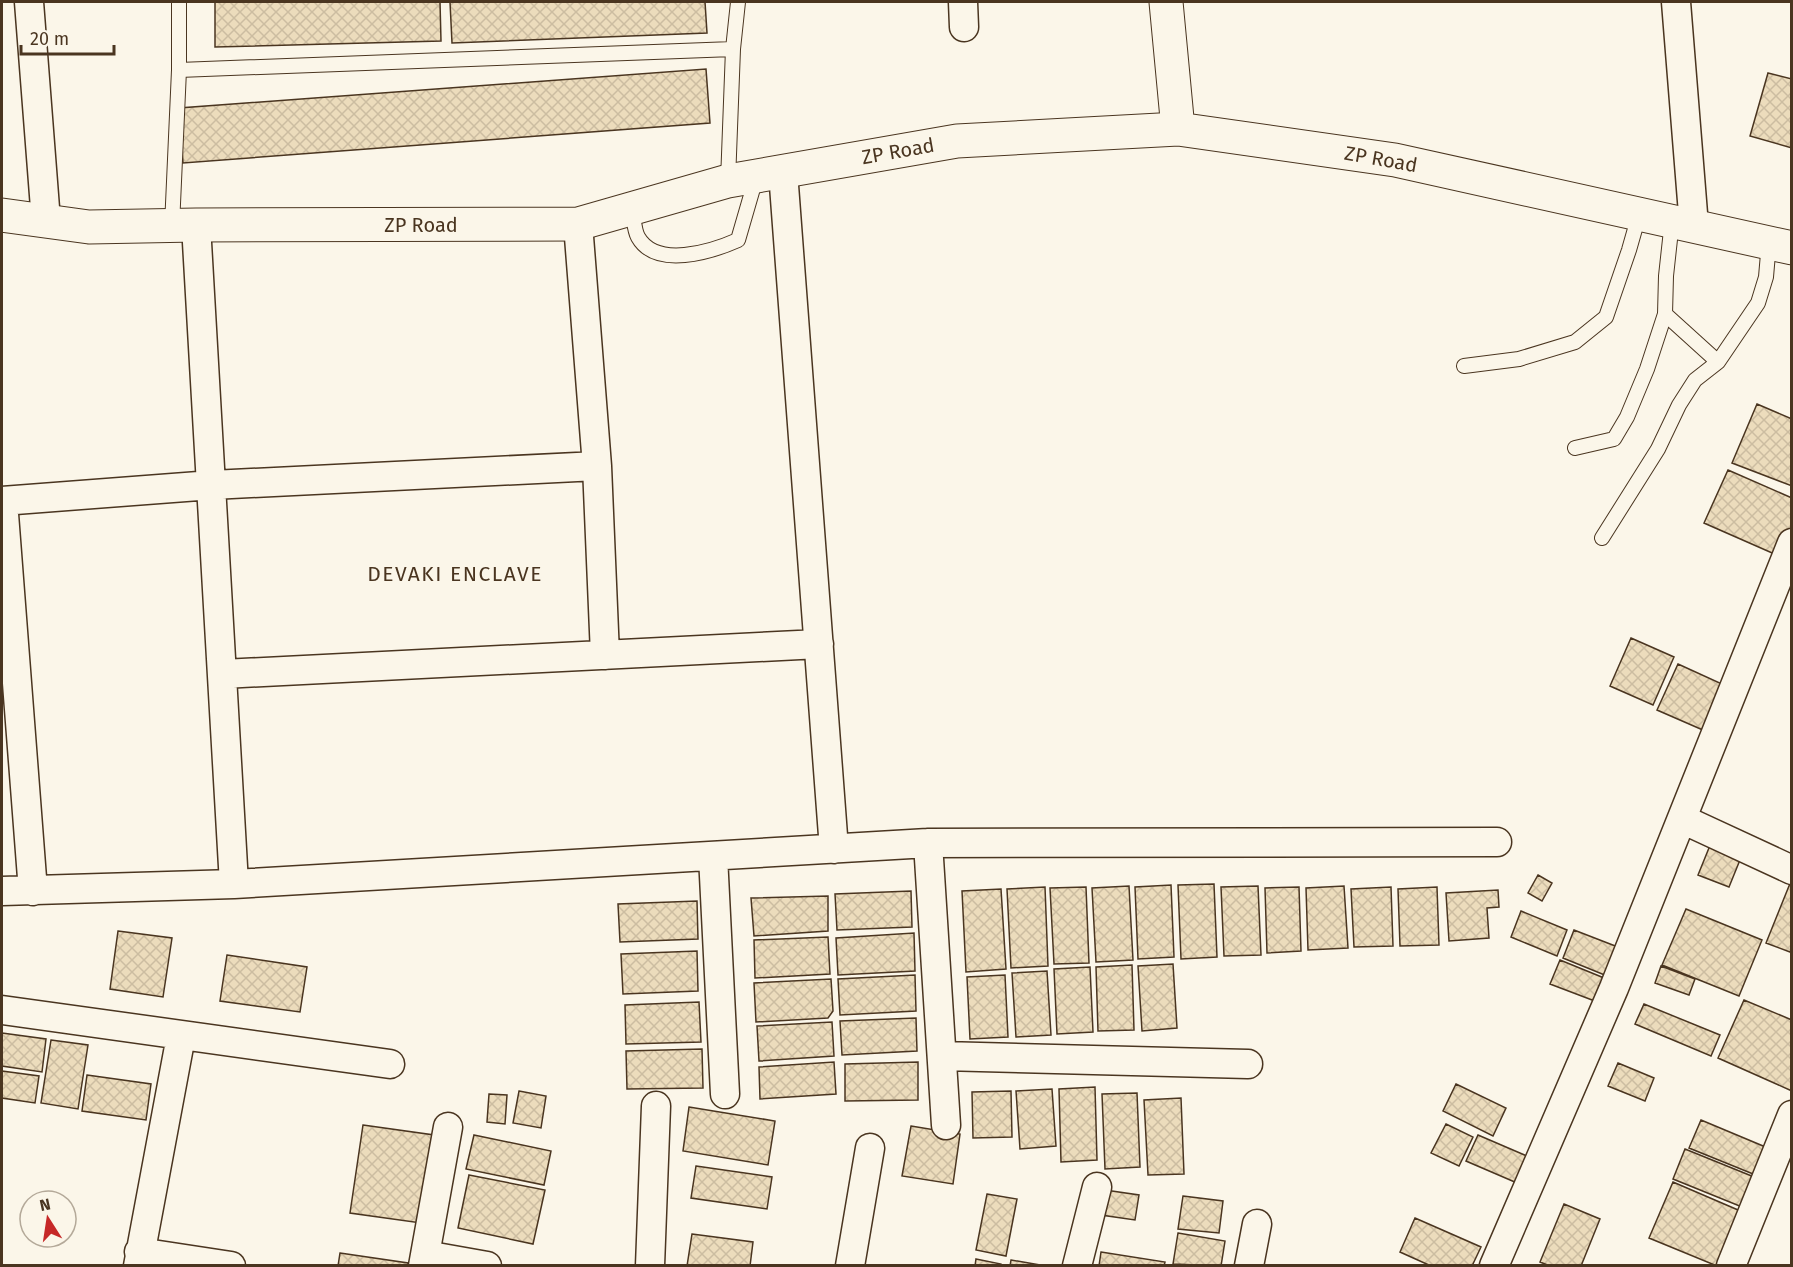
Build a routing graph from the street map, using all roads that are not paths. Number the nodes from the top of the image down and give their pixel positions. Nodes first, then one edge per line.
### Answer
1 (29, 2) edge
2 (178, 2) edge
3 (738, 2) edge
4 (1166, 2) edge
5 (1676, 2) edge
6 (733, 49) junction
7 (179, 70) junction
8 (1178, 129) junction
9 (756, 176) junction
10 (632, 208) junction
11 (2, 214) edge
12 (1639, 214) junction
13 (46, 221) junction
14 (1683, 223) junction
15 (578, 224) junction
16 (184, 225) junction
17 (1780, 245) edge
18 (1665, 314) junction
19 (1718, 362) junction
20 (1464, 366) dead end
21 (1575, 448) dead end
22 (597, 466) junction
23 (212, 485) junction
24 (2, 501) edge
25 (1602, 538) dead end
26 (1791, 543) edge
27 (819, 644) junction
28 (605, 655) junction
29 (223, 674) junction
30 (1682, 819) junction
31 (1497, 842) dead end
32 (928, 843) junction
33 (834, 849) junction
34 (713, 856) junction
35 (1791, 870) edge
36 (234, 884) junction
37 (2, 891) edge
38 (33, 891) junction
39 (2, 1010) edge
40 (181, 1036) junction
41 (942, 1056) junction
42 (390, 1064) dead end
43 (1248, 1065) dead end
44 (725, 1094) dead end
45 (656, 1106) dead end
46 (1791, 1115) edge
47 (946, 1125) dead end
48 (448, 1127) dead end
49 (870, 1148) dead end
50 (1096, 1187) dead end
51 (1257, 1224) dead end
52 (138, 1259) edge
53 (424, 1260) edge
54 (231, 1266) edge
55 (487, 1266) edge
56 (650, 1266) edge
57 (850, 1266) edge
58 (1077, 1266) edge
59 (1249, 1266) edge
60 (1494, 1266) edge
61 (1731, 1266) edge

1 - 13 street
2 - 7 lane
3 - 6 lane
4 - 8 street
5 - 14 street
6 - 7 lane
6 - 9 lane
7 - 16 lane
8 - 9 street, ZP Road
8 - 12 street, ZP Road
9 - 10 street, ZP Road
9 - 10 lane
9 - 27 street
10 - 15 street, ZP Road
11 - 13 street, ZP Road
12 - 14 street, ZP Road
12 - 20 lane
13 - 16 street, ZP Road
14 - 17 street, ZP Road
14 - 18 lane
15 - 16 street, ZP Road
15 - 22 street
16 - 23 street
17 - 19 lane
18 - 19 lane
18 - 21 lane
19 - 25 lane
22 - 23 street
22 - 28 street
23 - 24 street
23 - 29 street
24 - 38 street
26 - 30 street
27 - 28 street
27 - 33 street
28 - 29 street
29 - 36 street
30 - 35 street
30 - 60 street
31 - 32 street
32 - 33 street
32 - 41 street
33 - 34 street
34 - 36 street
34 - 44 street
36 - 38 street
37 - 38 street
39 - 40 street
40 - 42 street
40 - 52 street
41 - 43 street
41 - 47 street
45 - 56 street
46 - 61 street
48 - 53 street
49 - 57 street
50 - 58 street
51 - 59 street
52 - 54 street
53 - 55 street

